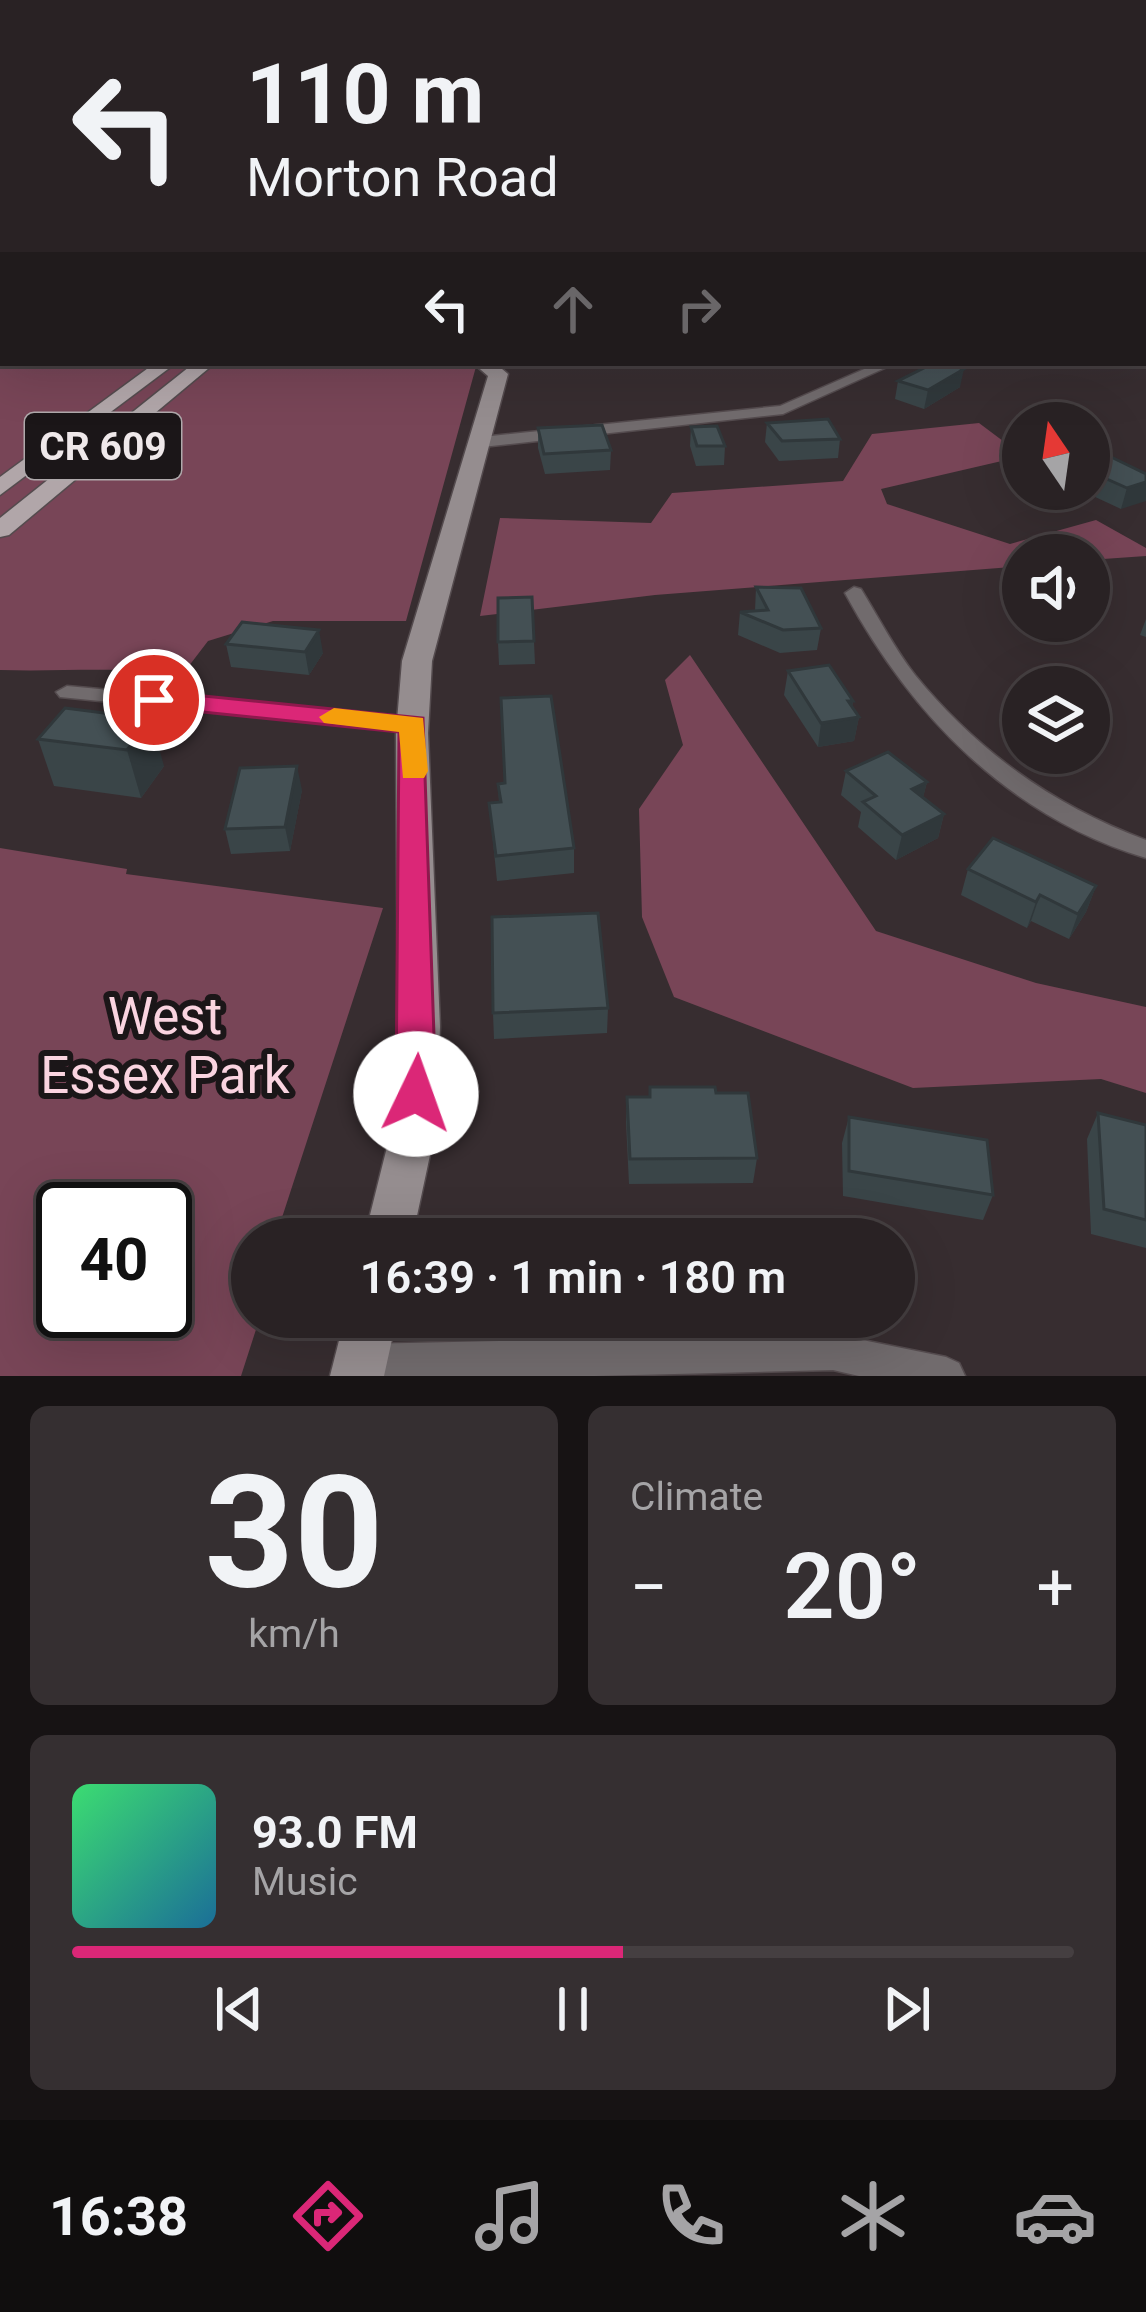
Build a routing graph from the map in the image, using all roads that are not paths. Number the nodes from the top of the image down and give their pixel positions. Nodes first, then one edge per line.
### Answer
1 (163, 366) edge
2 (202, 366) edge
3 (882, 366) edge
4 (494, 367) edge
5 (482, 442) junction
6 (0, 488) edge
7 (0, 530) edge
8 (854, 593) dead end
9 (68, 692) dead end
10 (413, 725) junction
11 (1146, 849) edge
12 (393, 1218) edge
13 (362, 1352) edge
14 (946, 1376) edge

1 - 6 main road, CR 609
2 - 7 main road, CR 609
3 - 5 street
4 - 5 street
5 - 10 street
8 - 11 street
9 - 10 street
10 - 12 street
13 - 14 street

